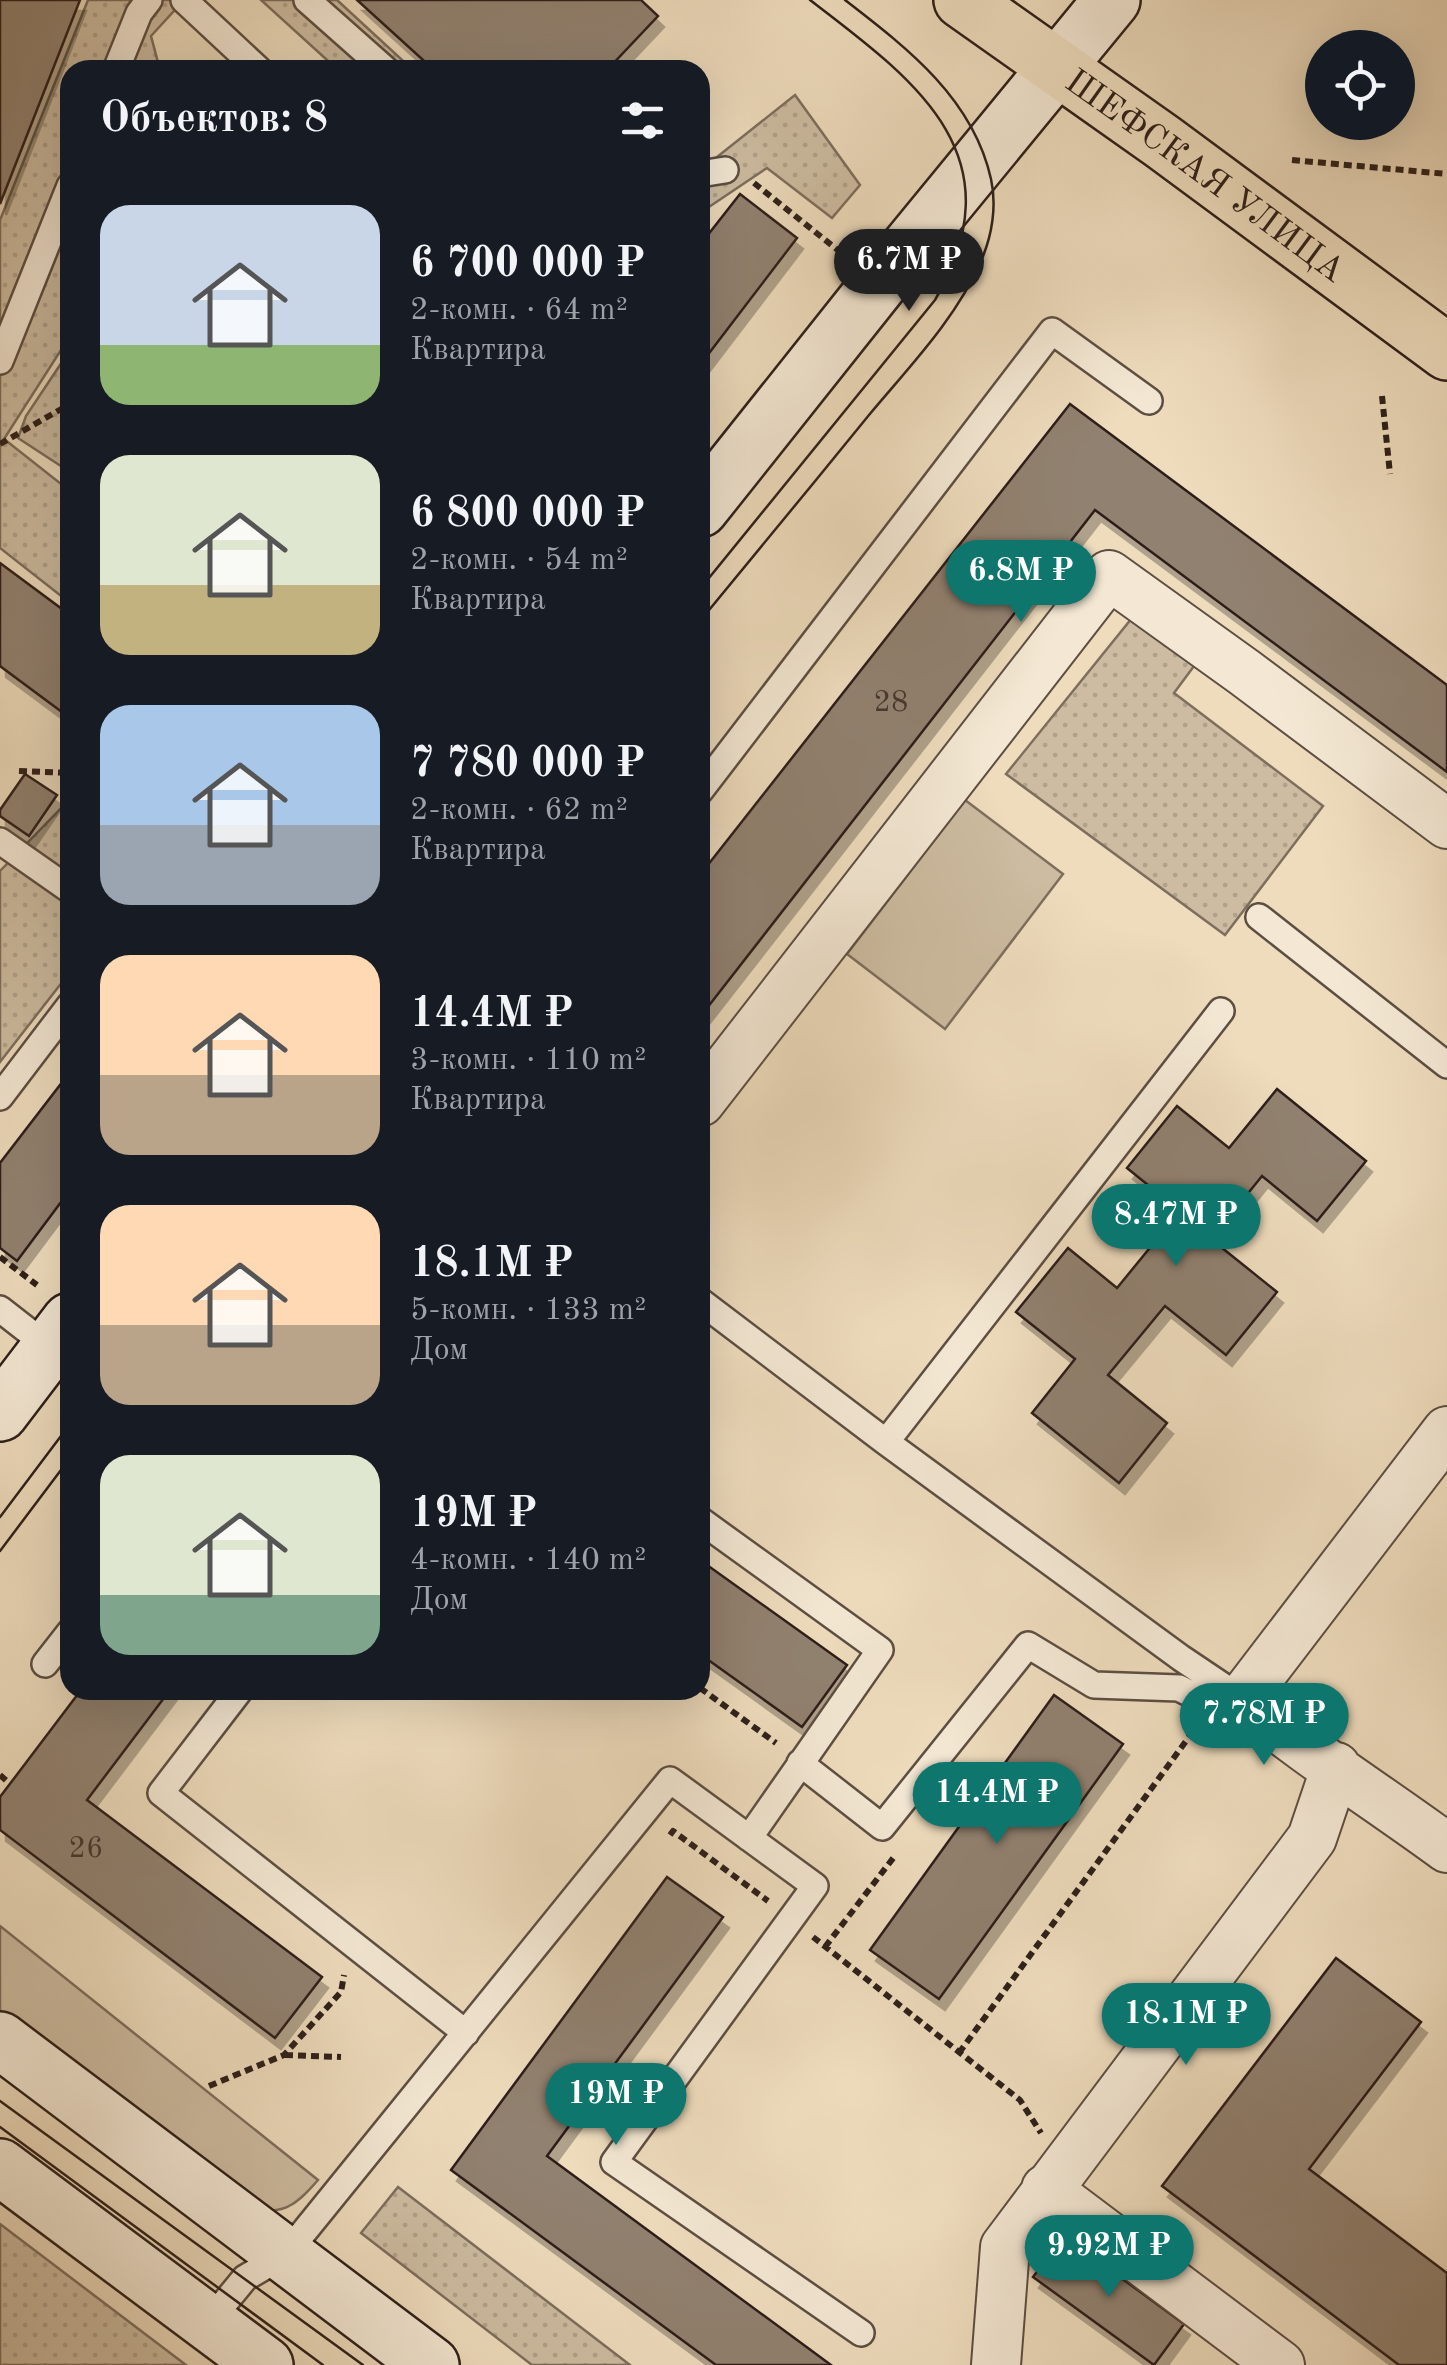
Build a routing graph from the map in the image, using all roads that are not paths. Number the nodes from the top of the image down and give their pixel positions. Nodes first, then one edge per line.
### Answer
1 (149, 0) edge
2 (184, 0) edge
3 (307, 0) edge
4 (962, 0) edge
5 (1112, 0) edge
6 (120, 60) edge
7 (248, 60) edge
8 (375, 60) edge
9 (1055, 69) junction
10 (60, 211) edge
11 (1447, 352) edge
12 (0, 361) edge
13 (1149, 401) dead end
14 (710, 497) edge
15 (710, 778) edge
16 (1447, 824) edge
17 (0, 841) edge
18 (60, 883) edge
19 (1258, 917) dead end
20 (1222, 1012) dead end
21 (60, 1018) edge
22 (1447, 1064) edge
23 (710, 1089) edge
24 (0, 1097) edge
25 (710, 1308) edge
26 (0, 1310) edge
27 (52, 1318) edge
28 (0, 1413) edge
29 (1446, 1435) edge
30 (886, 1442) junction
31 (710, 1527) edge
32 (60, 1645) edge
33 (46, 1664) dead end
34 (232, 1700) edge
35 (1227, 1702) junction
36 (800, 1763) junction
37 (1336, 1767) junction
38 (749, 1838) junction
39 (1447, 1848) edge
40 (466, 2032) junction
41 (0, 2040) edge
42 (0, 2167) edge
43 (1054, 2178) junction
44 (286, 2254) junction
45 (208, 2323) junction
46 (860, 2333) dead end
47 (1256, 2358) edge
48 (265, 2365) edge
49 (432, 2365) edge
50 (996, 2365) edge

1 - 6 lane
2 - 7 lane
3 - 8 lane
4 - 9 main road, ШЕФСКАЯ УЛИЦА
5 - 9 main road
9 - 11 main road, ШЕФСКАЯ УЛИЦА
9 - 14 main road
10 - 12 lane
13 - 15 lane
16 - 23 street
17 - 18 lane
19 - 22 lane
20 - 30 lane
21 - 24 lane
25 - 30 lane
26 - 27 lane
27 - 28 main road
29 - 35 street
30 - 35 lane
31 - 36 lane
32 - 33 lane
34 - 40 lane
35 - 36 lane
35 - 37 street
36 - 38 lane
37 - 39 street
37 - 43 street
38 - 40 lane
38 - 46 lane
40 - 44 lane
41 - 44 main road
42 - 45 main road
43 - 47 street
43 - 50 street
44 - 45 lane
44 - 49 main road
45 - 48 main road

